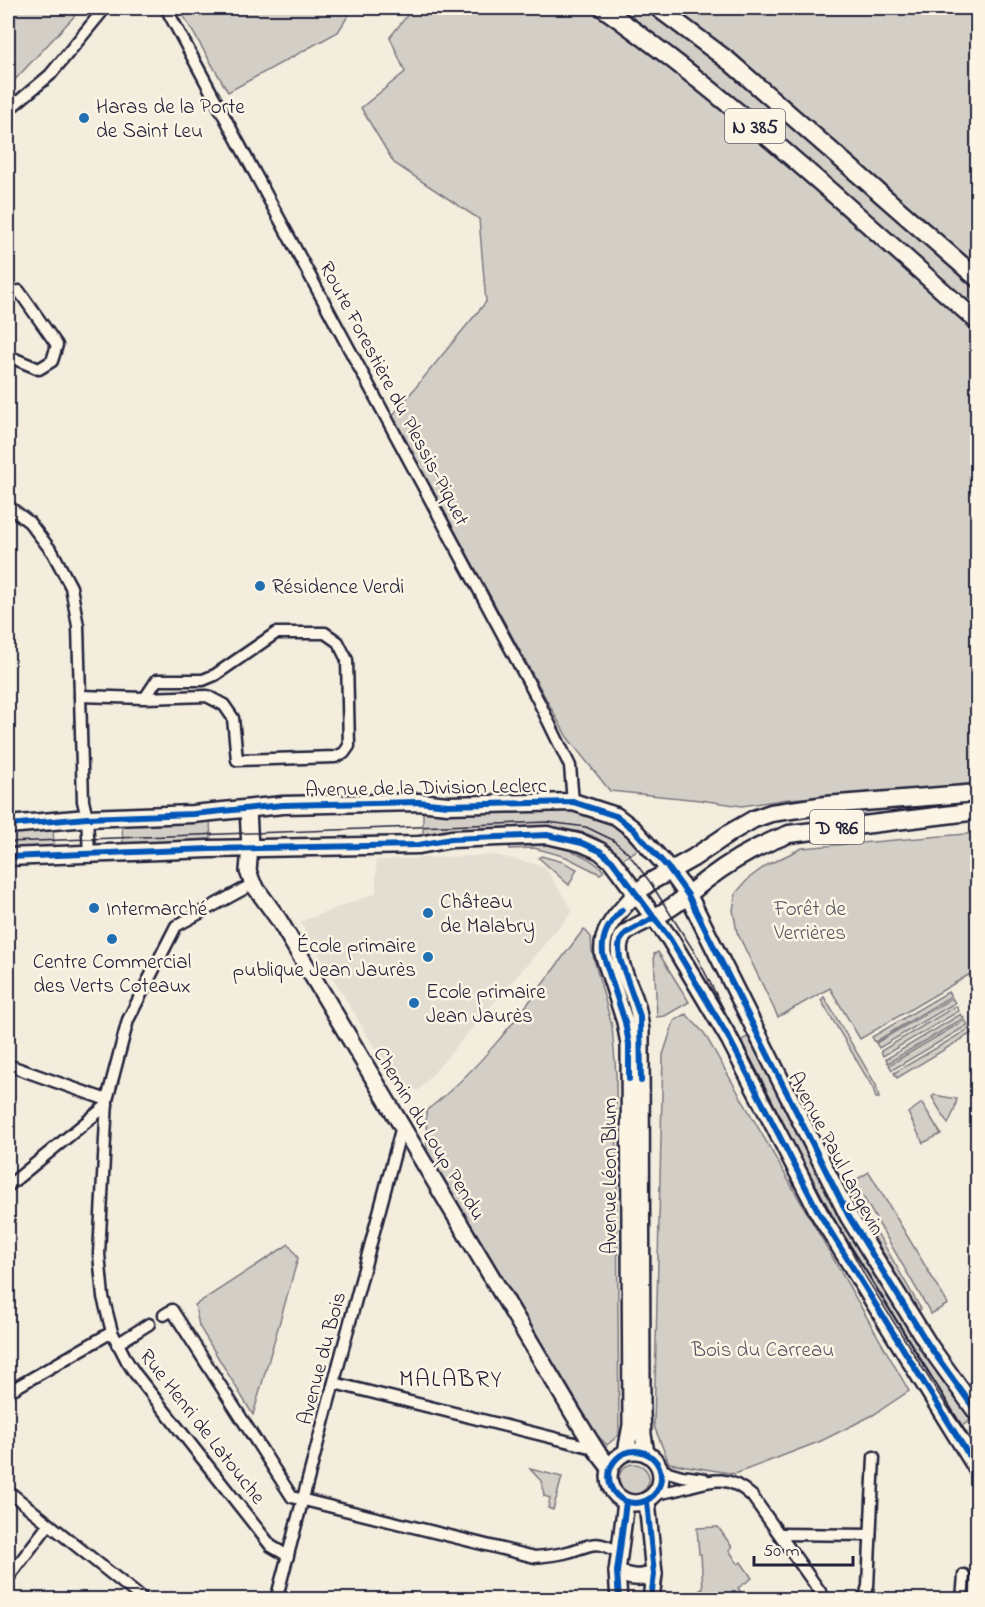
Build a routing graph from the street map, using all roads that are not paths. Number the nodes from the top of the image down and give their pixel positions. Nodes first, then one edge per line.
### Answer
1 (105, 8) edge
2 (166, 8) edge
3 (603, 8) edge
4 (658, 8) edge
5 (8, 110) edge
6 (978, 279) edge
7 (8, 294) edge
8 (978, 322) edge
9 (8, 356) edge
10 (8, 506) edge
11 (80, 696) junction
12 (145, 698) junction
13 (978, 793) edge
14 (573, 802) junction
15 (248, 809) junction
16 (978, 811) edge
17 (87, 818) junction
18 (8, 825) edge
19 (250, 849) junction
20 (89, 854) junction
21 (8, 856) edge
22 (670, 870) junction
23 (254, 884) junction
24 (635, 894) junction
25 (688, 895) junction
26 (652, 918) junction
27 (8, 1065) edge
28 (107, 1102) junction
29 (402, 1126) junction
30 (8, 1186) edge
31 (164, 1315) dead end
32 (149, 1324) dead end
33 (112, 1332) junction
34 (117, 1344) junction
35 (334, 1383) junction
36 (8, 1392) edge
37 (978, 1414) edge
38 (594, 1448) junction
39 (626, 1452) junction
40 (646, 1453) junction
41 (874, 1457) dead end
42 (610, 1468) junction
43 (661, 1470) junction
44 (978, 1470) edge
45 (708, 1480) junction
46 (8, 1491) edge
47 (651, 1498) junction
48 (303, 1501) junction
49 (626, 1502) junction
50 (49, 1524) junction
51 (780, 1534) junction
52 (870, 1535) junction
53 (619, 1552) junction
54 (288, 1556) junction
55 (617, 1572) junction
56 (654, 1574) junction
57 (964, 1575) dead end
58 (8, 1578) edge
59 (144, 1599) edge
60 (276, 1599) edge
61 (619, 1599) edge
62 (651, 1599) edge
63 (826, 1599) edge
64 (864, 1599) edge
65 (962, 1599) edge

1 - 5 street
2 - 14 street, Route Forestière du Plessis-Piquet
3 - 8 main road, N 385
4 - 6 main road, N 385
7 - 9 street
10 - 11 street
11 - 12 street
11 - 17 street
12 - 12 street
13 - 22 main road, D 986
14 - 15 main road, Avenue de la Division Leclerc
14 - 22 main road, Avenue de la Division Leclerc
15 - 17 main road, Avenue de la Division Leclerc
15 - 19 main road, Chemin du Loup Pendu
16 - 25 main road, D 986
17 - 18 main road, Avenue de la Division Leclerc
17 - 20 street
19 - 20 main road
19 - 23 main road, Chemin du Loup Pendu
19 - 24 main road, Avenue Paul Langevin
20 - 21 main road
22 - 24 main road
22 - 25 main road, Avenue Paul Langevin
23 - 28 street, Rue Henri de Latouche
23 - 29 main road, Chemin du Loup Pendu
24 - 26 main road, Avenue Paul Langevin
24 - 39 main road, Avenue Léon Blum
25 - 26 main road
25 - 37 main road, Avenue Paul Langevin
26 - 40 main road, Avenue Léon Blum
26 - 44 main road, Avenue Paul Langevin
27 - 28 street
28 - 30 street
28 - 33 street, Rue Henri de Latouche
29 - 35 street, Avenue du Bois
29 - 38 main road, Chemin du Loup Pendu
31 - 48 street
32 - 34 street
33 - 34 street, Rue Henri de Latouche
33 - 36 street
34 - 54 street, Rue Henri de Latouche
35 - 38 street
35 - 48 street, Avenue du Bois
38 - 42 main road, Chemin du Loup Pendu
39 - 40 main road
39 - 42 main road
40 - 43 main road
41 - 52 street
42 - 49 main road
43 - 45 street
43 - 47 main road
45 - 47 street
45 - 51 street
46 - 50 street
47 - 49 main road
47 - 56 main road
48 - 53 street
48 - 54 street, Avenue du Bois
49 - 53 main road
50 - 58 street
50 - 59 street
51 - 52 street
51 - 63 street
52 - 64 street
53 - 55 main road
54 - 60 street, Avenue du Bois
55 - 56 main road
55 - 61 main road
56 - 62 main road
57 - 65 street

